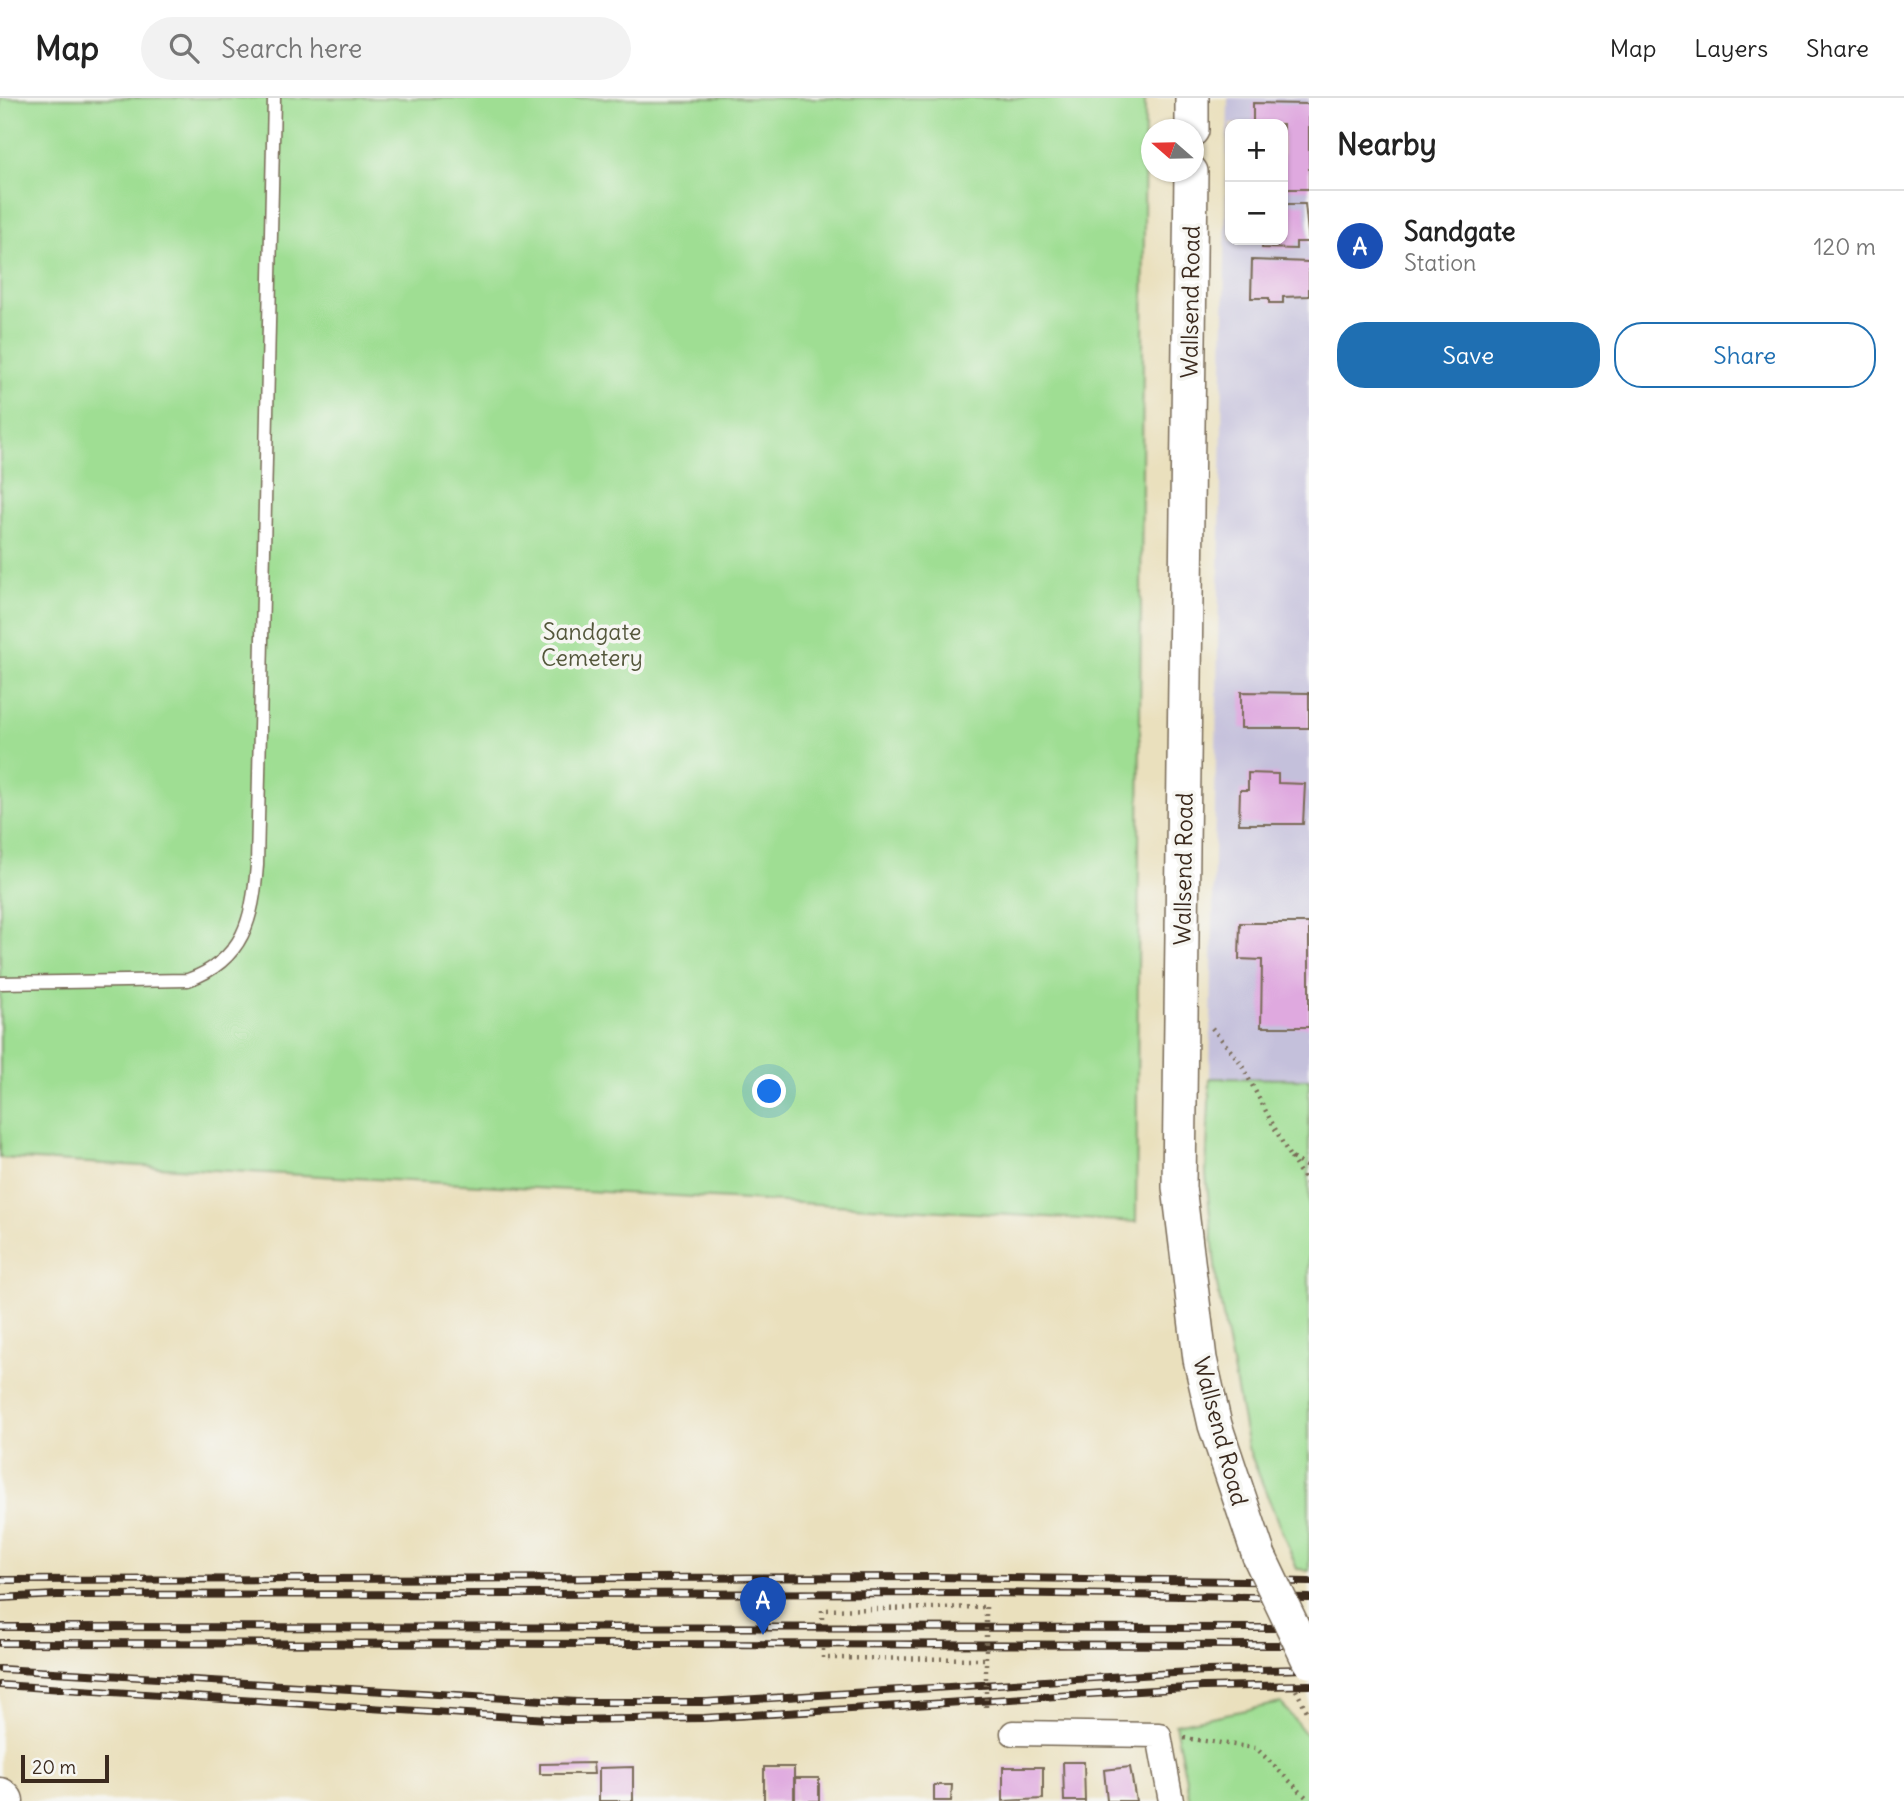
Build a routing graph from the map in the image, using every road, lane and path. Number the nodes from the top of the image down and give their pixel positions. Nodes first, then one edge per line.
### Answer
1 (274, 98) edge
2 (1192, 98) edge
3 (1192, 119) edge
4 (1191, 182) edge
5 (0, 983) edge
6 (1182, 992) junction
7 (1290, 1157) junction
8 (1309, 1168) edge
9 (1309, 1187) edge
10 (822, 1619) dead end
11 (823, 1649) dead end
12 (986, 1659) junction
13 (1309, 1661) edge
14 (986, 1711) dead end
15 (1013, 1733) dead end
16 (1159, 1735) junction
17 (0, 1797) edge
18 (1309, 1800) edge
19 (4, 1801) edge
20 (1171, 1801) edge

1 - 5 lane
2 - 3 main road
4 - 6 main road, Wallsend Road
6 - 7 path
6 - 13 main road, Wallsend Road, bridge
7 - 8 path
7 - 9 path
10 - 12 path, bridge
11 - 12 path
12 - 14 path, bridge
15 - 16 street
16 - 18 path
16 - 20 street
17 - 19 highway

